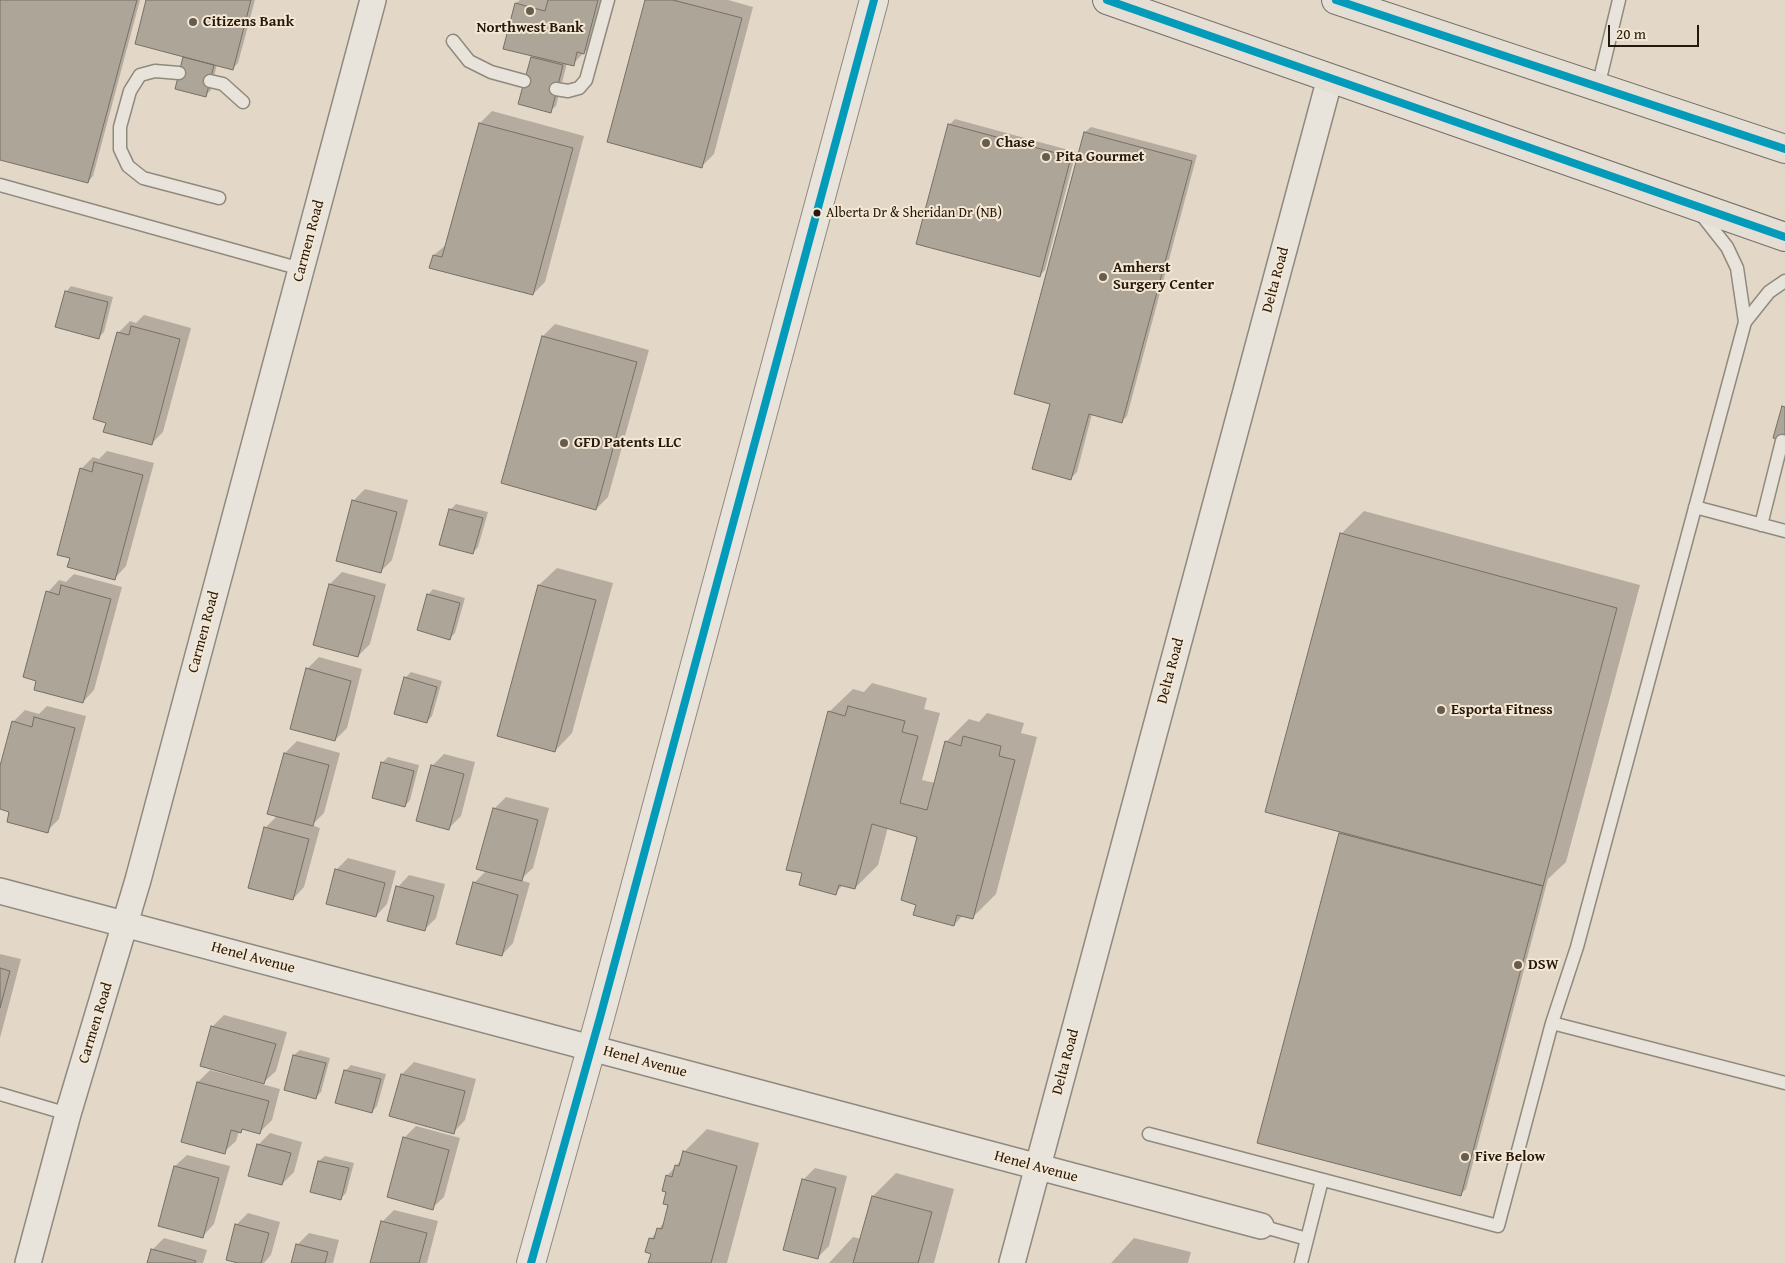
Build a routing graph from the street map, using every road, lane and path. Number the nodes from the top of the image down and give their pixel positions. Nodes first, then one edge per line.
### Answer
1 (373, 0) edge
2 (608, 0) edge
3 (874, 0) edge
4 (1107, 0) edge
5 (1336, 0) edge
6 (1620, 0) edge
7 (453, 41) dead end
8 (179, 73) dead end
9 (1330, 78) junction
10 (210, 81) dead end
11 (524, 81) dead end
12 (1598, 87) junction
13 (556, 89) dead end
14 (243, 102) dead end
15 (1785, 149) edge
16 (0, 185) edge
17 (219, 198) dead end
18 (1692, 205) junction
19 (1785, 237) edge
20 (301, 269) junction
21 (1785, 280) edge
22 (1745, 322) junction
23 (1782, 441) dead end
24 (1779, 476) edge
25 (1695, 507) junction
26 (1761, 525) junction
27 (1785, 531) edge
28 (0, 891) edge
29 (126, 924) junction
30 (1552, 1023) junction
31 (592, 1048) junction
32 (1785, 1083) edge
33 (0, 1094) edge
34 (68, 1114) junction
35 (1148, 1134) dead end
36 (1038, 1167) junction
37 (1322, 1180) junction
38 (1261, 1226) joint
39 (1307, 1239) junction
40 (28, 1263) edge
41 (531, 1263) edge
42 (1012, 1263) edge
43 (1301, 1263) edge

1 - 20 street, Carmen Road
2 - 13 lane
3 - 31 street
4 - 9 main road
5 - 12 main road
6 - 12 lane
7 - 11 lane
8 - 17 lane
9 - 18 main road
9 - 36 street, Delta Road
10 - 14 lane
12 - 15 main road
16 - 20 lane
18 - 19 main road
18 - 22 lane
20 - 29 street, Carmen Road
21 - 22 lane
22 - 25 lane
23 - 24 lane
24 - 26 lane
25 - 26 lane
25 - 30 lane
26 - 27 lane
28 - 29 street, Henel Avenue
29 - 31 street, Henel Avenue
29 - 34 street, Carmen Road
30 - 32 lane
30 - 37 lane
31 - 36 street, Henel Avenue
31 - 41 street
33 - 34 lane
34 - 40 street, Carmen Road
35 - 37 lane
36 - 38 street, Henel Avenue
36 - 42 street, Delta Road
37 - 39 lane
38 - 39 lane
39 - 43 lane

